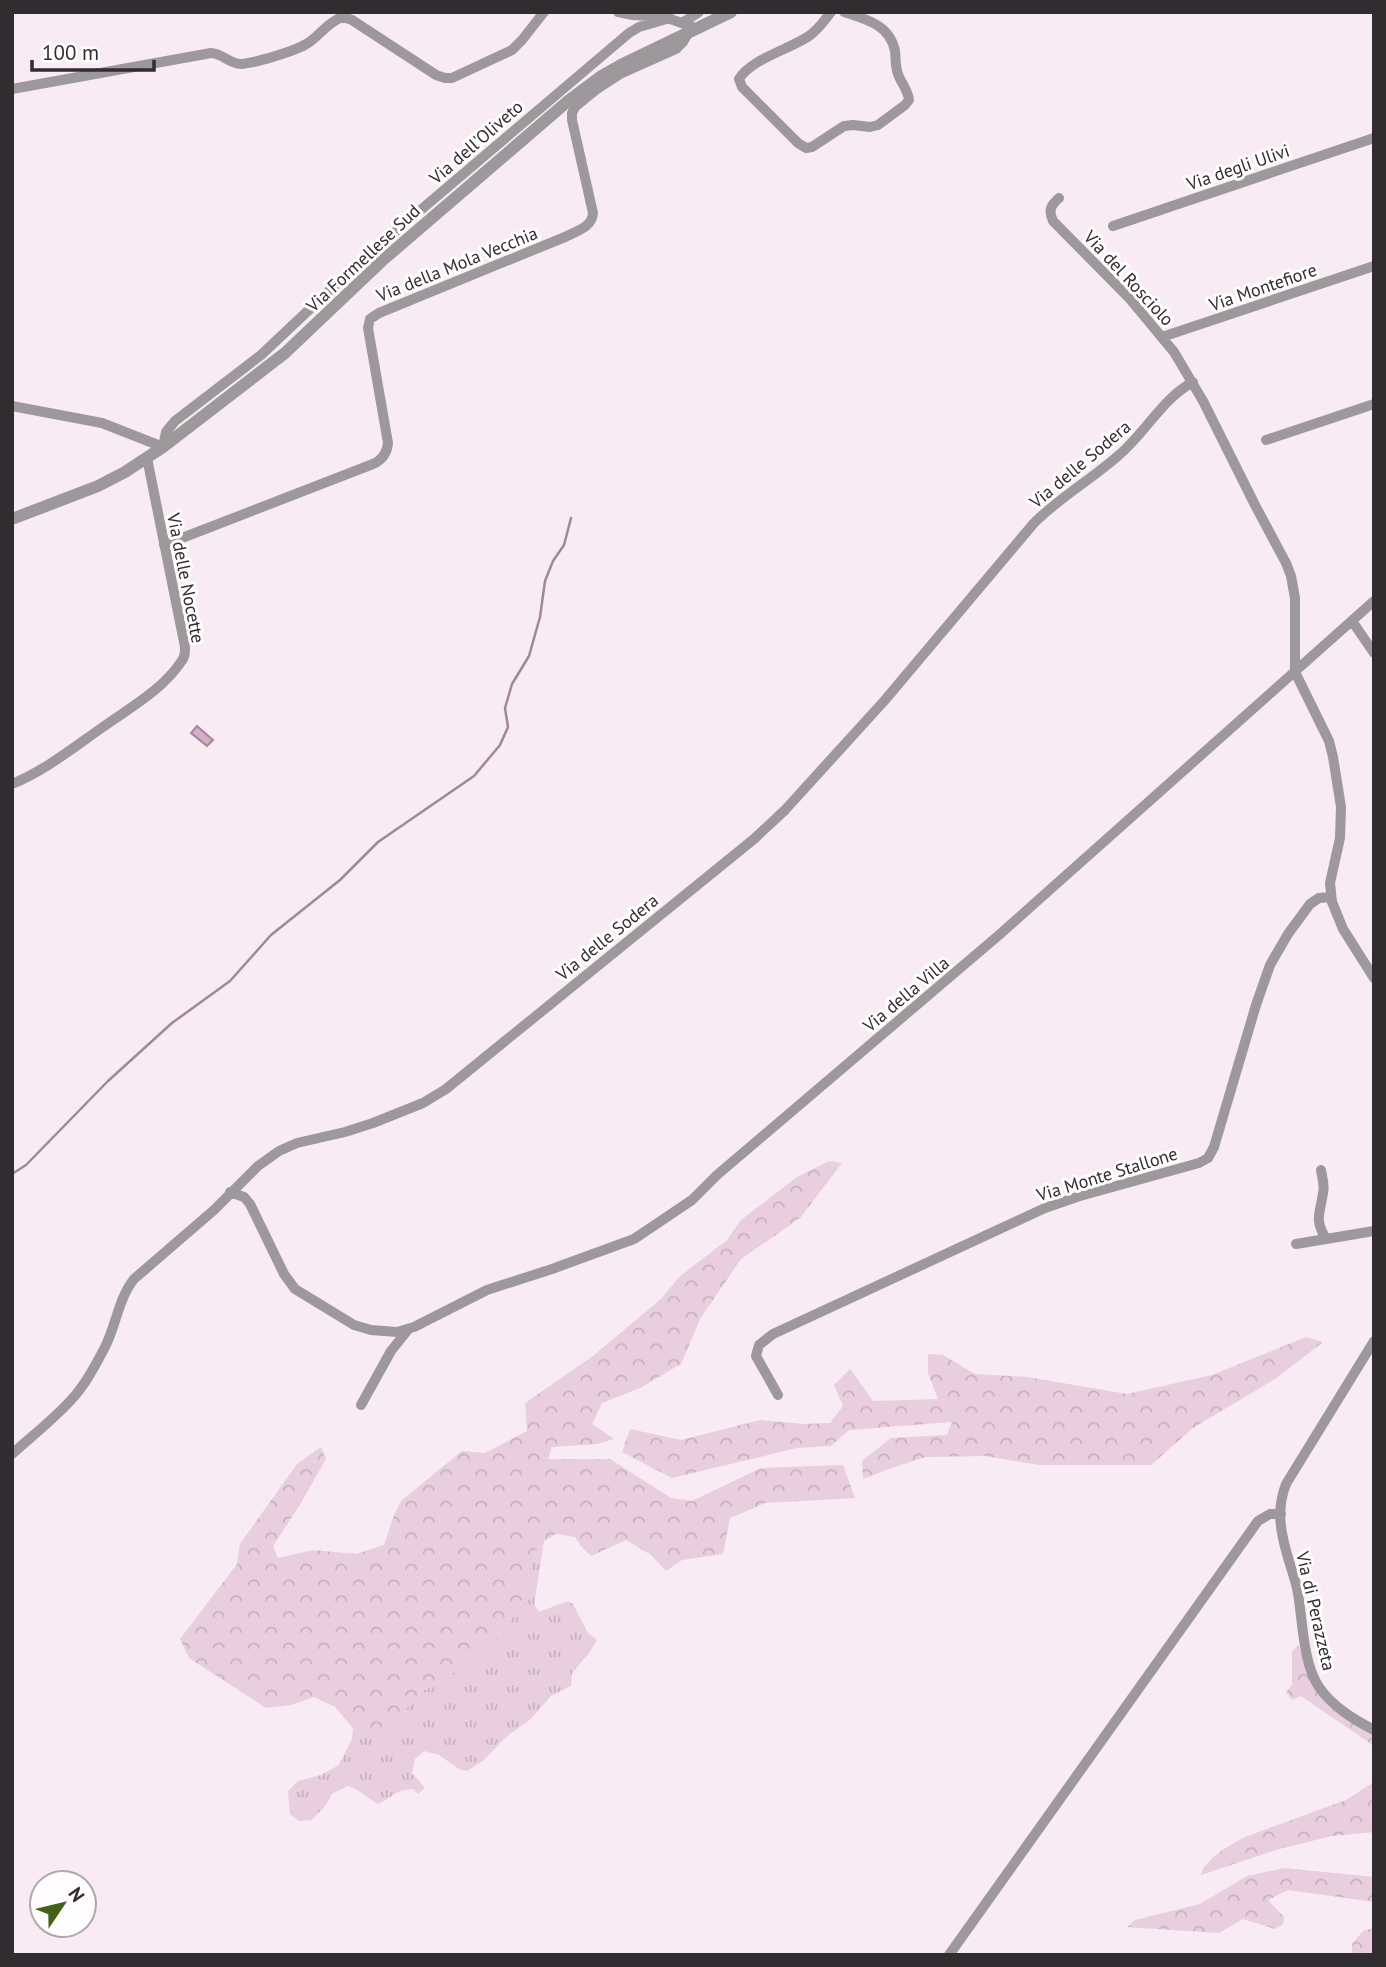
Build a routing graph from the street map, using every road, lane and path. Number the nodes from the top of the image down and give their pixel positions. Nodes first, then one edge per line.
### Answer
1 (544, 12) edge
2 (618, 12) edge
3 (699, 12) edge
4 (731, 12) edge
5 (831, 12) edge
6 (844, 12) edge
7 (670, 18) junction
8 (690, 28) junction
9 (12, 89) edge
10 (1374, 138) edge
11 (1059, 198) dead end
12 (1113, 226) dead end
13 (1374, 266) edge
14 (1162, 337) junction
15 (1193, 382) junction
16 (1374, 404) edge
17 (12, 407) edge
18 (1266, 440) dead end
19 (163, 447) junction
20 (147, 458) junction
21 (12, 519) edge
22 (164, 545) junction
23 (1374, 601) edge
24 (1352, 621) junction
25 (1374, 653) edge
26 (1295, 672) junction
27 (12, 784) edge
28 (1331, 897) junction
29 (1374, 978) edge
30 (1321, 1170) dead end
31 (230, 1192) junction
32 (1374, 1231) edge
33 (1326, 1239) junction
34 (1296, 1244) dead end
35 (407, 1331) junction
36 (1374, 1341) edge
37 (778, 1395) dead end
38 (361, 1405) dead end
39 (12, 1454) edge
40 (1281, 1514) junction
41 (1374, 1730) edge
42 (949, 1955) edge

1 - 9 street
2 - 7 street
3 - 8 street
4 - 8 street, Via Formellese Sud
5 - 6 street
7 - 8 street
7 - 19 street, Via dell'Oliveto
8 - 19 street, Via Formellese Sud
8 - 22 street, Via della Mola Vecchia
10 - 12 street, Via degli Ulivi
11 - 14 street, Via del Rosciolo
13 - 14 street, Via Montefiore
14 - 15 street, Via del Rosciolo
15 - 26 street, Via del Rosciolo
15 - 31 street, Via delle Sodera
16 - 18 street
17 - 19 street
19 - 20 street, Via Formellese Sud
20 - 21 street, Via Formellese Sud
20 - 22 street, Via delle Nocette
22 - 27 street, Via delle Nocette
23 - 24 street, Via della Villa
24 - 25 street
24 - 26 street, Via della Villa
26 - 28 street
26 - 35 street, Via della Villa
28 - 29 street
28 - 37 street, Via Monte Stallone
30 - 33 street
31 - 35 street, Via della Villa
31 - 39 street, Via delle Sodera
32 - 33 street
33 - 34 street
35 - 38 street, Via della Villa
36 - 40 street
40 - 41 street, Via di Perazzeta
40 - 42 street

